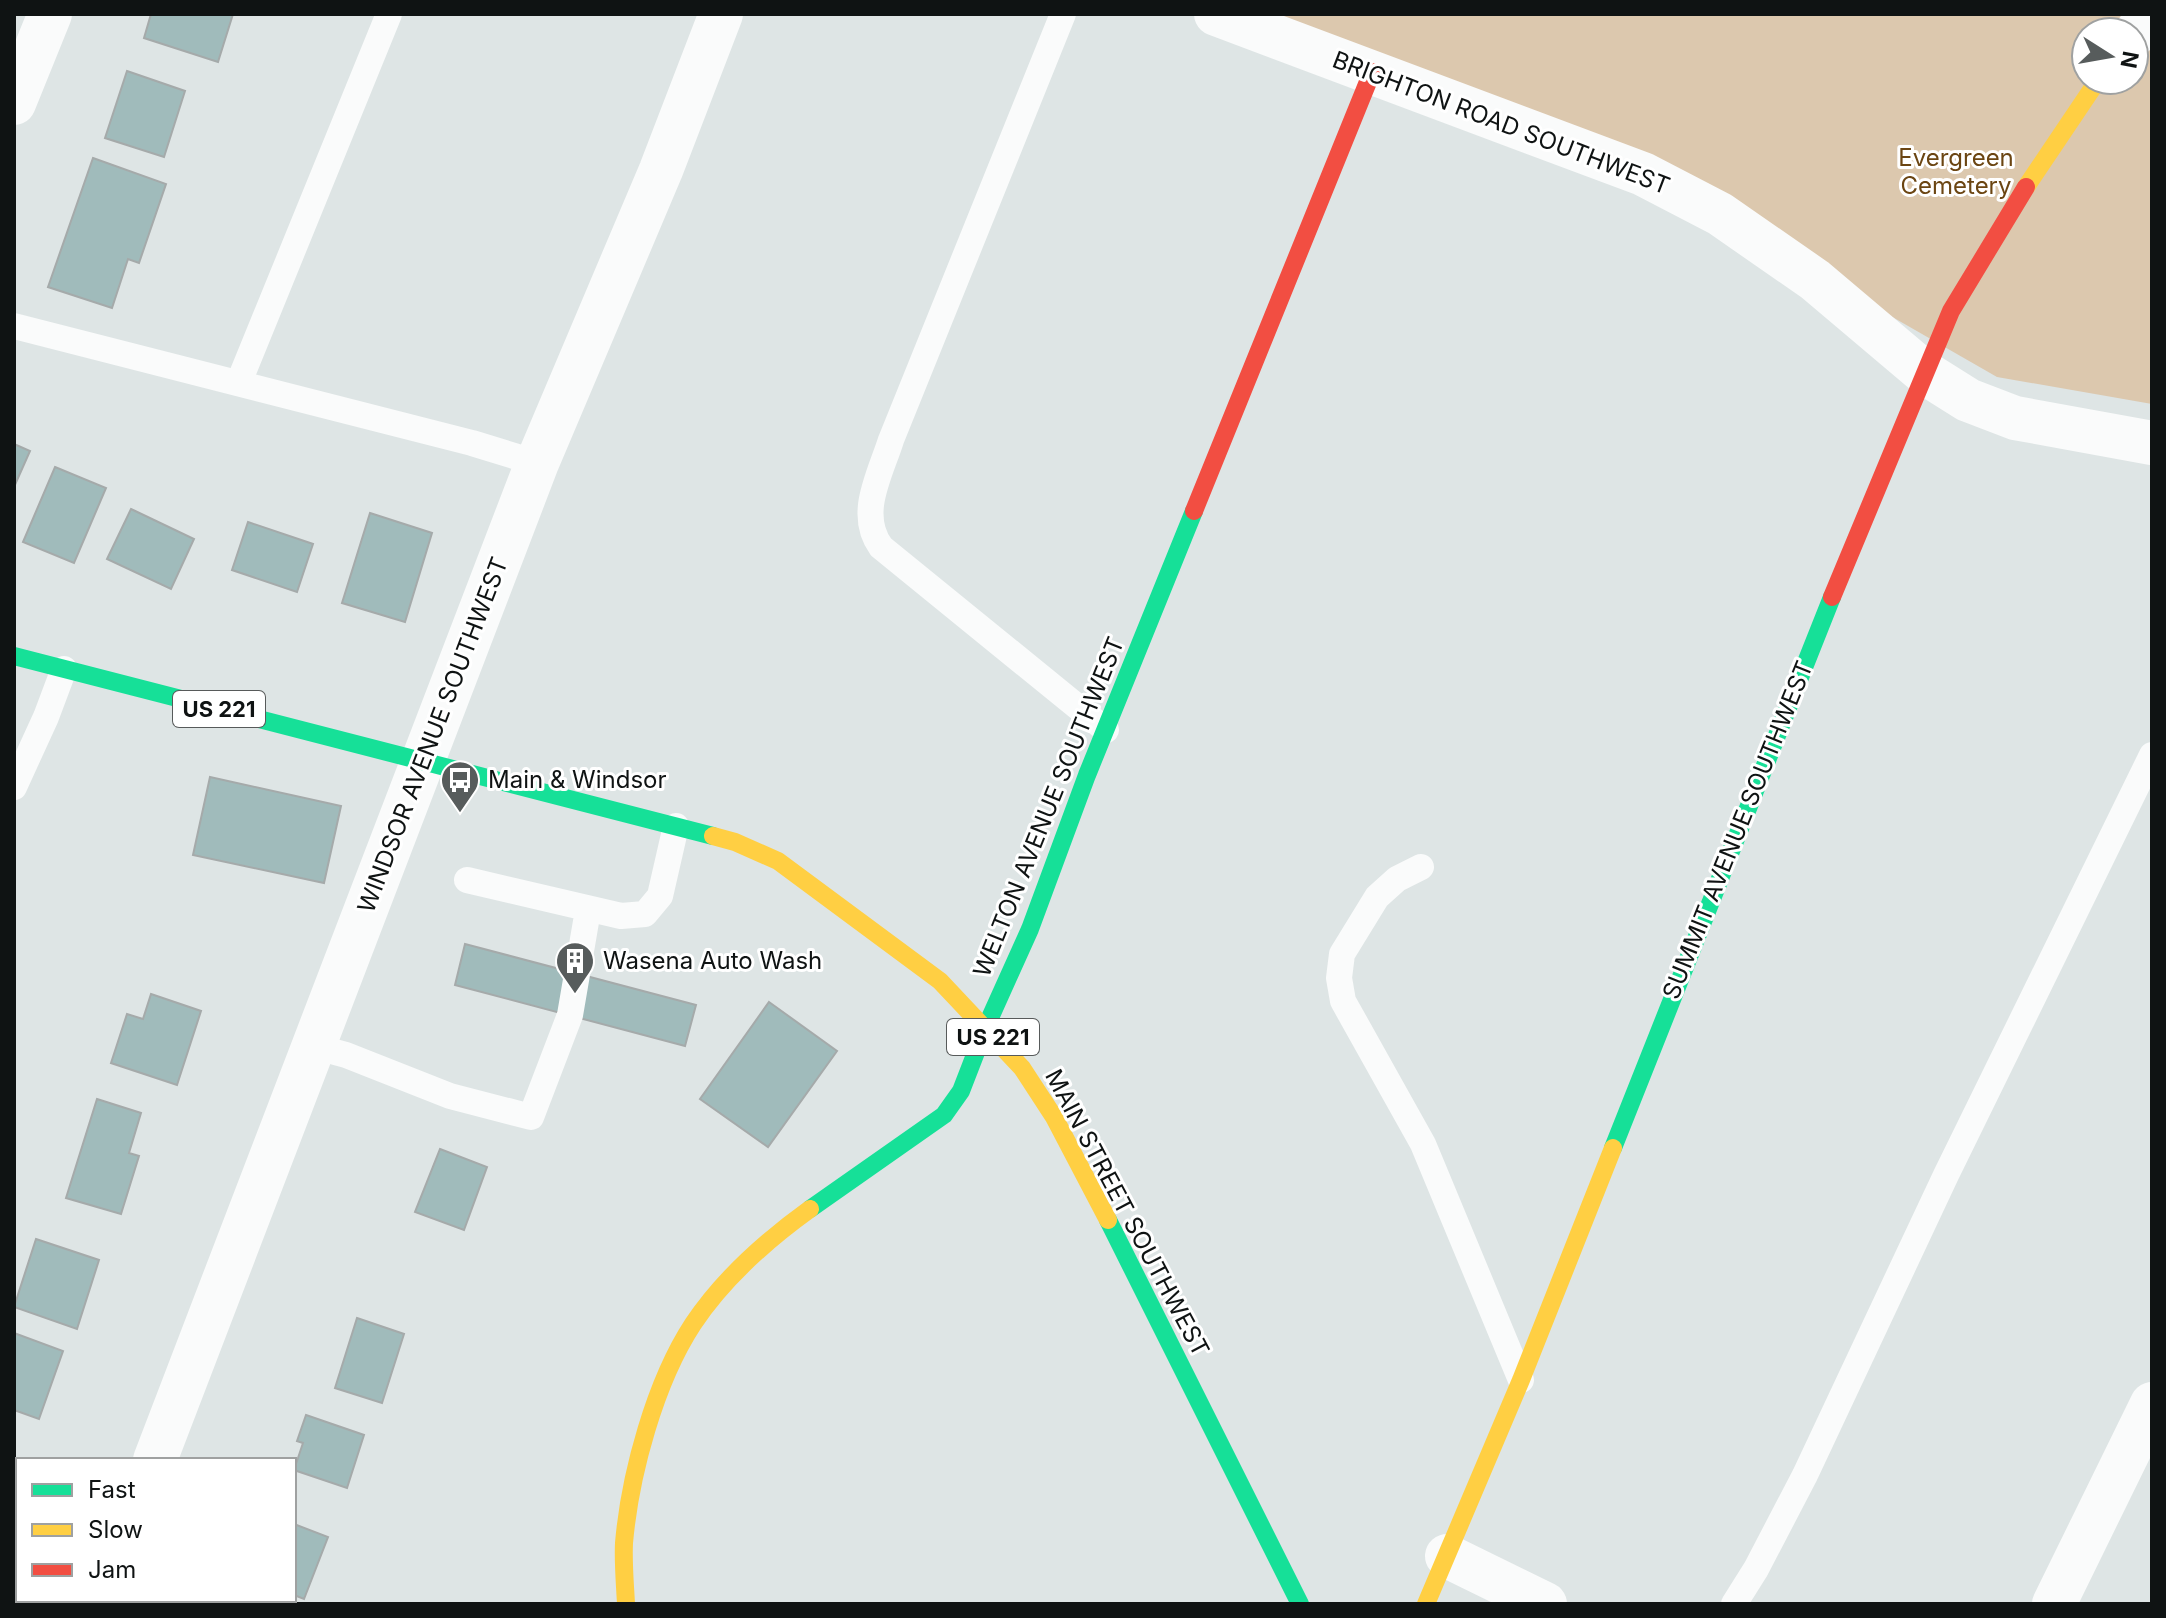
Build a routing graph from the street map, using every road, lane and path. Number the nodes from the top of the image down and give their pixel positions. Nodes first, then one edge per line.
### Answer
1 (50, 14) edge
2 (389, 14) edge
3 (721, 14) edge
4 (1063, 14) edge
5 (1216, 14) edge
6 (1372, 72) junction
7 (2087, 96) edge
8 (14, 103) edge
9 (14, 326) edge
10 (1925, 373) junction
11 (239, 382) junction
12 (2152, 443) edge
13 (537, 463) junction
14 (14, 656) edge
15 (64, 669) junction
16 (1106, 730) junction
17 (2152, 755) edge
18 (423, 762) junction
19 (14, 787) edge
20 (676, 826) junction
21 (1421, 867) dead end
22 (467, 880) dead end
23 (588, 910) junction
24 (985, 1029) junction
25 (313, 1046) junction
26 (1521, 1380) junction
27 (2152, 1404) edge
28 (156, 1458) edge
29 (1447, 1556) junction
30 (626, 1604) edge
31 (1300, 1604) edge
32 (1426, 1604) edge
33 (1545, 1604) edge
34 (1734, 1604) edge
35 (2054, 1604) edge

1 - 8 street
2 - 11 lane
3 - 13 street, WINDSOR AVENUE SOUTHWEST
4 - 16 lane
5 - 6 street, BRIGHTON ROAD SOUTHWEST
6 - 10 street, BRIGHTON ROAD SOUTHWEST
6 - 16 street, WELTON AVENUE SOUTHWEST
7 - 10 street, SUMMIT AVENUE SOUTHWEST
9 - 11 lane
10 - 12 street, BRIGHTON ROAD SOUTHWEST
10 - 26 street, SUMMIT AVENUE SOUTHWEST
11 - 13 lane
13 - 18 street, WINDSOR AVENUE SOUTHWEST
14 - 15 street, MAIN STREET SOUTHWEST / US 221
15 - 18 street, MAIN STREET SOUTHWEST / US 221
15 - 19 lane
16 - 24 street, WELTON AVENUE SOUTHWEST
17 - 34 lane
18 - 20 street, MAIN STREET SOUTHWEST / US 221
18 - 25 street, WINDSOR AVENUE SOUTHWEST
20 - 23 lane
20 - 24 street, MAIN STREET SOUTHWEST / US 221
21 - 26 lane
22 - 23 lane
23 - 25 lane
24 - 30 street, WELTON AVENUE SOUTHWEST
24 - 31 street, MAIN STREET SOUTHWEST / US 221
25 - 28 street, WINDSOR AVENUE SOUTHWEST
26 - 29 street, SUMMIT AVENUE SOUTHWEST
27 - 35 street
29 - 32 street, SUMMIT AVENUE SOUTHWEST
29 - 33 street

